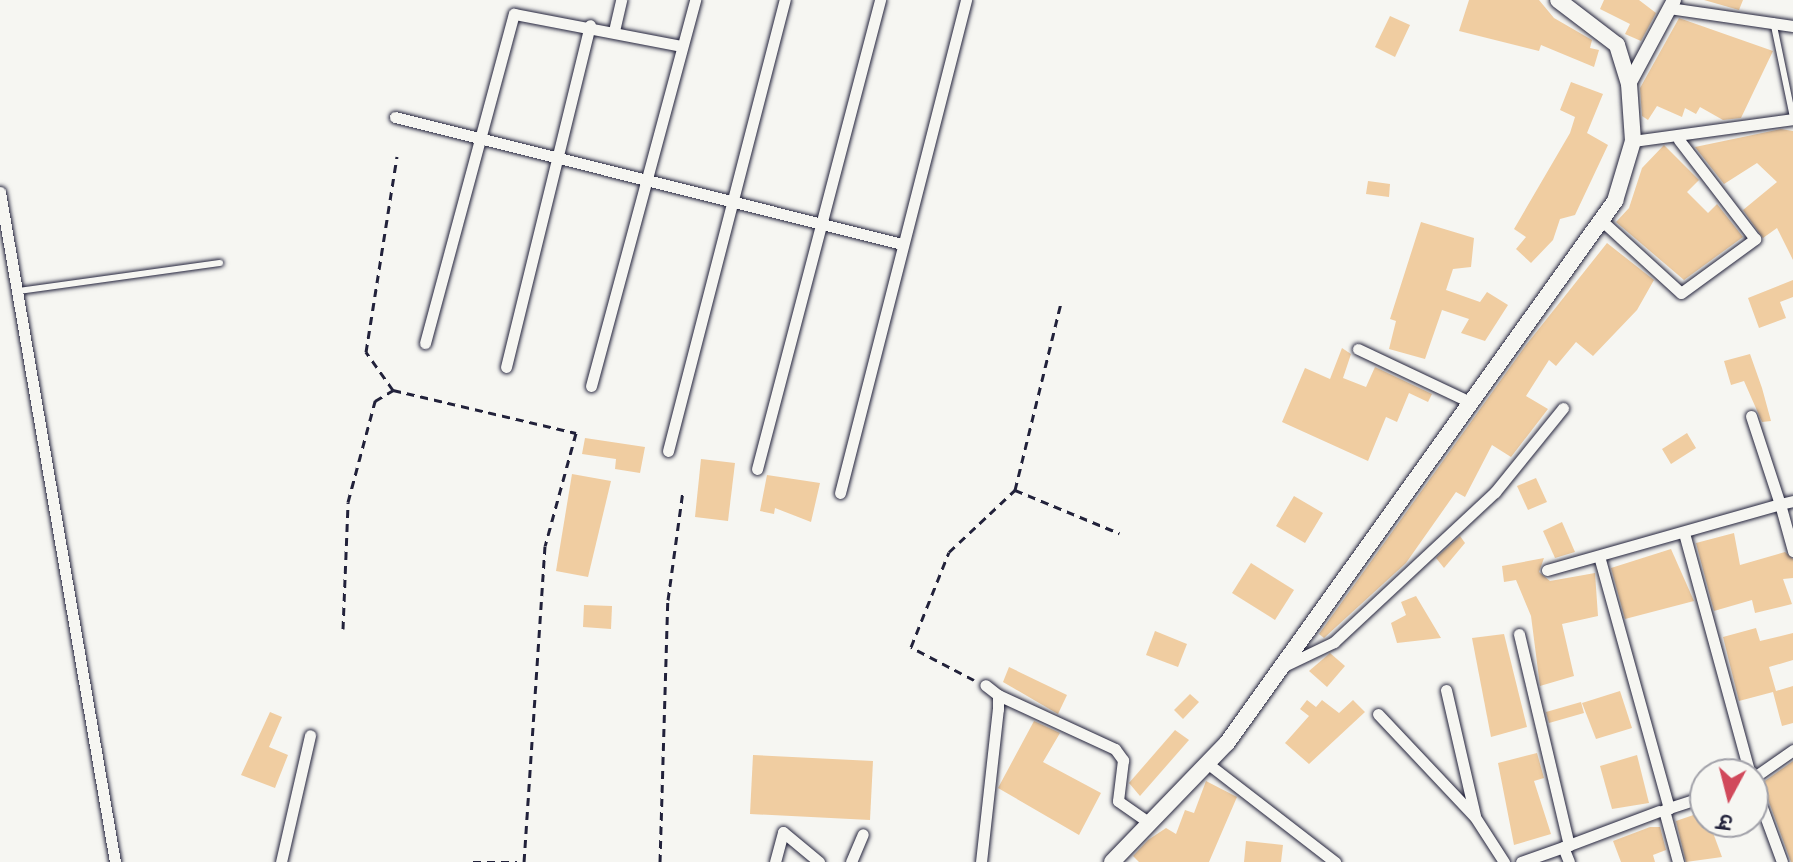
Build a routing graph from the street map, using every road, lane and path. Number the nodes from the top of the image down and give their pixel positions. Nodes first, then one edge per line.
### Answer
1 (621, 0) edge
2 (695, 0) edge
3 (785, 0) edge
4 (880, 0) edge
5 (966, 0) edge
6 (1558, 0) edge
7 (1672, 4) edge
8 (1773, 21) junction
9 (590, 25) junction
10 (1793, 26) edge
11 (614, 31) junction
12 (682, 46) junction
13 (1629, 84) junction
14 (395, 117) dead end
15 (1793, 119) edge
16 (477, 137) junction
17 (1679, 140) junction
18 (1633, 141) junction
19 (397, 156) dead end
20 (556, 157) junction
21 (645, 178) junction
22 (0, 192) edge
23 (732, 200) junction
24 (1601, 220) junction
25 (820, 222) junction
26 (902, 244) junction
27 (220, 263) dead end
28 (18, 291) junction
29 (1061, 303) dead end
30 (425, 343) dead end
31 (1358, 349) dead end
32 (506, 367) dead end
33 (591, 386) dead end
34 (393, 390) junction
35 (1472, 403) junction
36 (1563, 408) dead end
37 (1751, 416) dead end
38 (668, 451) dead end
39 (757, 469) dead end
40 (1015, 490) junction
41 (683, 491) dead end
42 (840, 493) dead end
43 (1793, 501) edge
44 (1780, 504) junction
45 (1119, 533) dead end
46 (1684, 533) junction
47 (1793, 551) edge
48 (1599, 556) junction
49 (1547, 570) dead end
50 (343, 629) dead end
51 (1519, 634) dead end
52 (1281, 668) junction
53 (985, 685) joint
54 (1446, 690) dead end
55 (998, 695) junction
56 (1378, 714) dead end
57 (310, 735) dead end
58 (1793, 750) edge
59 (1746, 758) edge
60 (1207, 763) junction
61 (1769, 767) edge
62 (1689, 801) edge
63 (1664, 810) junction
64 (1475, 817) junction
65 (1150, 823) junction
66 (1769, 826) edge
67 (863, 834) dead end
68 (1566, 846) junction
69 (115, 862) edge
70 (281, 862) edge
71 (473, 862) edge
72 (517, 862) edge
73 (524, 862) edge
74 (660, 862) edge
75 (775, 862) edge
76 (819, 862) edge
77 (851, 862) edge
78 (981, 862) edge
79 (1112, 862) edge
80 (1335, 862) edge
81 (1504, 862) edge
82 (1521, 862) edge
83 (1569, 862) edge
84 (1678, 862) edge
85 (1782, 862) edge

1 - 11 street
2 - 12 street
3 - 23 street
4 - 25 street
5 - 26 street
6 - 13 main road
7 - 8 street
7 - 13 street
8 - 10 street
8 - 15 lane
9 - 11 street
9 - 16 street
9 - 20 street
11 - 12 street
12 - 21 street
13 - 18 main road
14 - 16 street
15 - 17 street
16 - 20 street
16 - 30 street
17 - 18 street
17 - 24 street
18 - 24 main road
19 - 34 path
20 - 21 street
20 - 32 street
21 - 23 street
21 - 33 street
22 - 28 street
23 - 25 street
23 - 38 street
24 - 35 main road
25 - 26 street
25 - 39 street
26 - 42 street
27 - 28 lane
28 - 69 street
29 - 40 path
31 - 35 street
34 - 50 path
34 - 73 path
35 - 52 main road
36 - 52 street
37 - 44 street
40 - 45 path
40 - 53 path
41 - 74 path
43 - 44 street
44 - 46 street
44 - 47 street
46 - 48 street
46 - 59 street
48 - 49 street
48 - 63 street
51 - 68 street
52 - 60 main road
53 - 55 street
54 - 64 street
55 - 65 street
55 - 78 street
56 - 64 street
57 - 70 street
58 - 61 street
60 - 65 main road
60 - 80 street
62 - 63 street
63 - 68 street
63 - 84 street
64 - 81 street
65 - 79 main road
66 - 85 street
67 - 77 street
68 - 82 street
68 - 83 street
71 - 72 path
75 - 76 street

